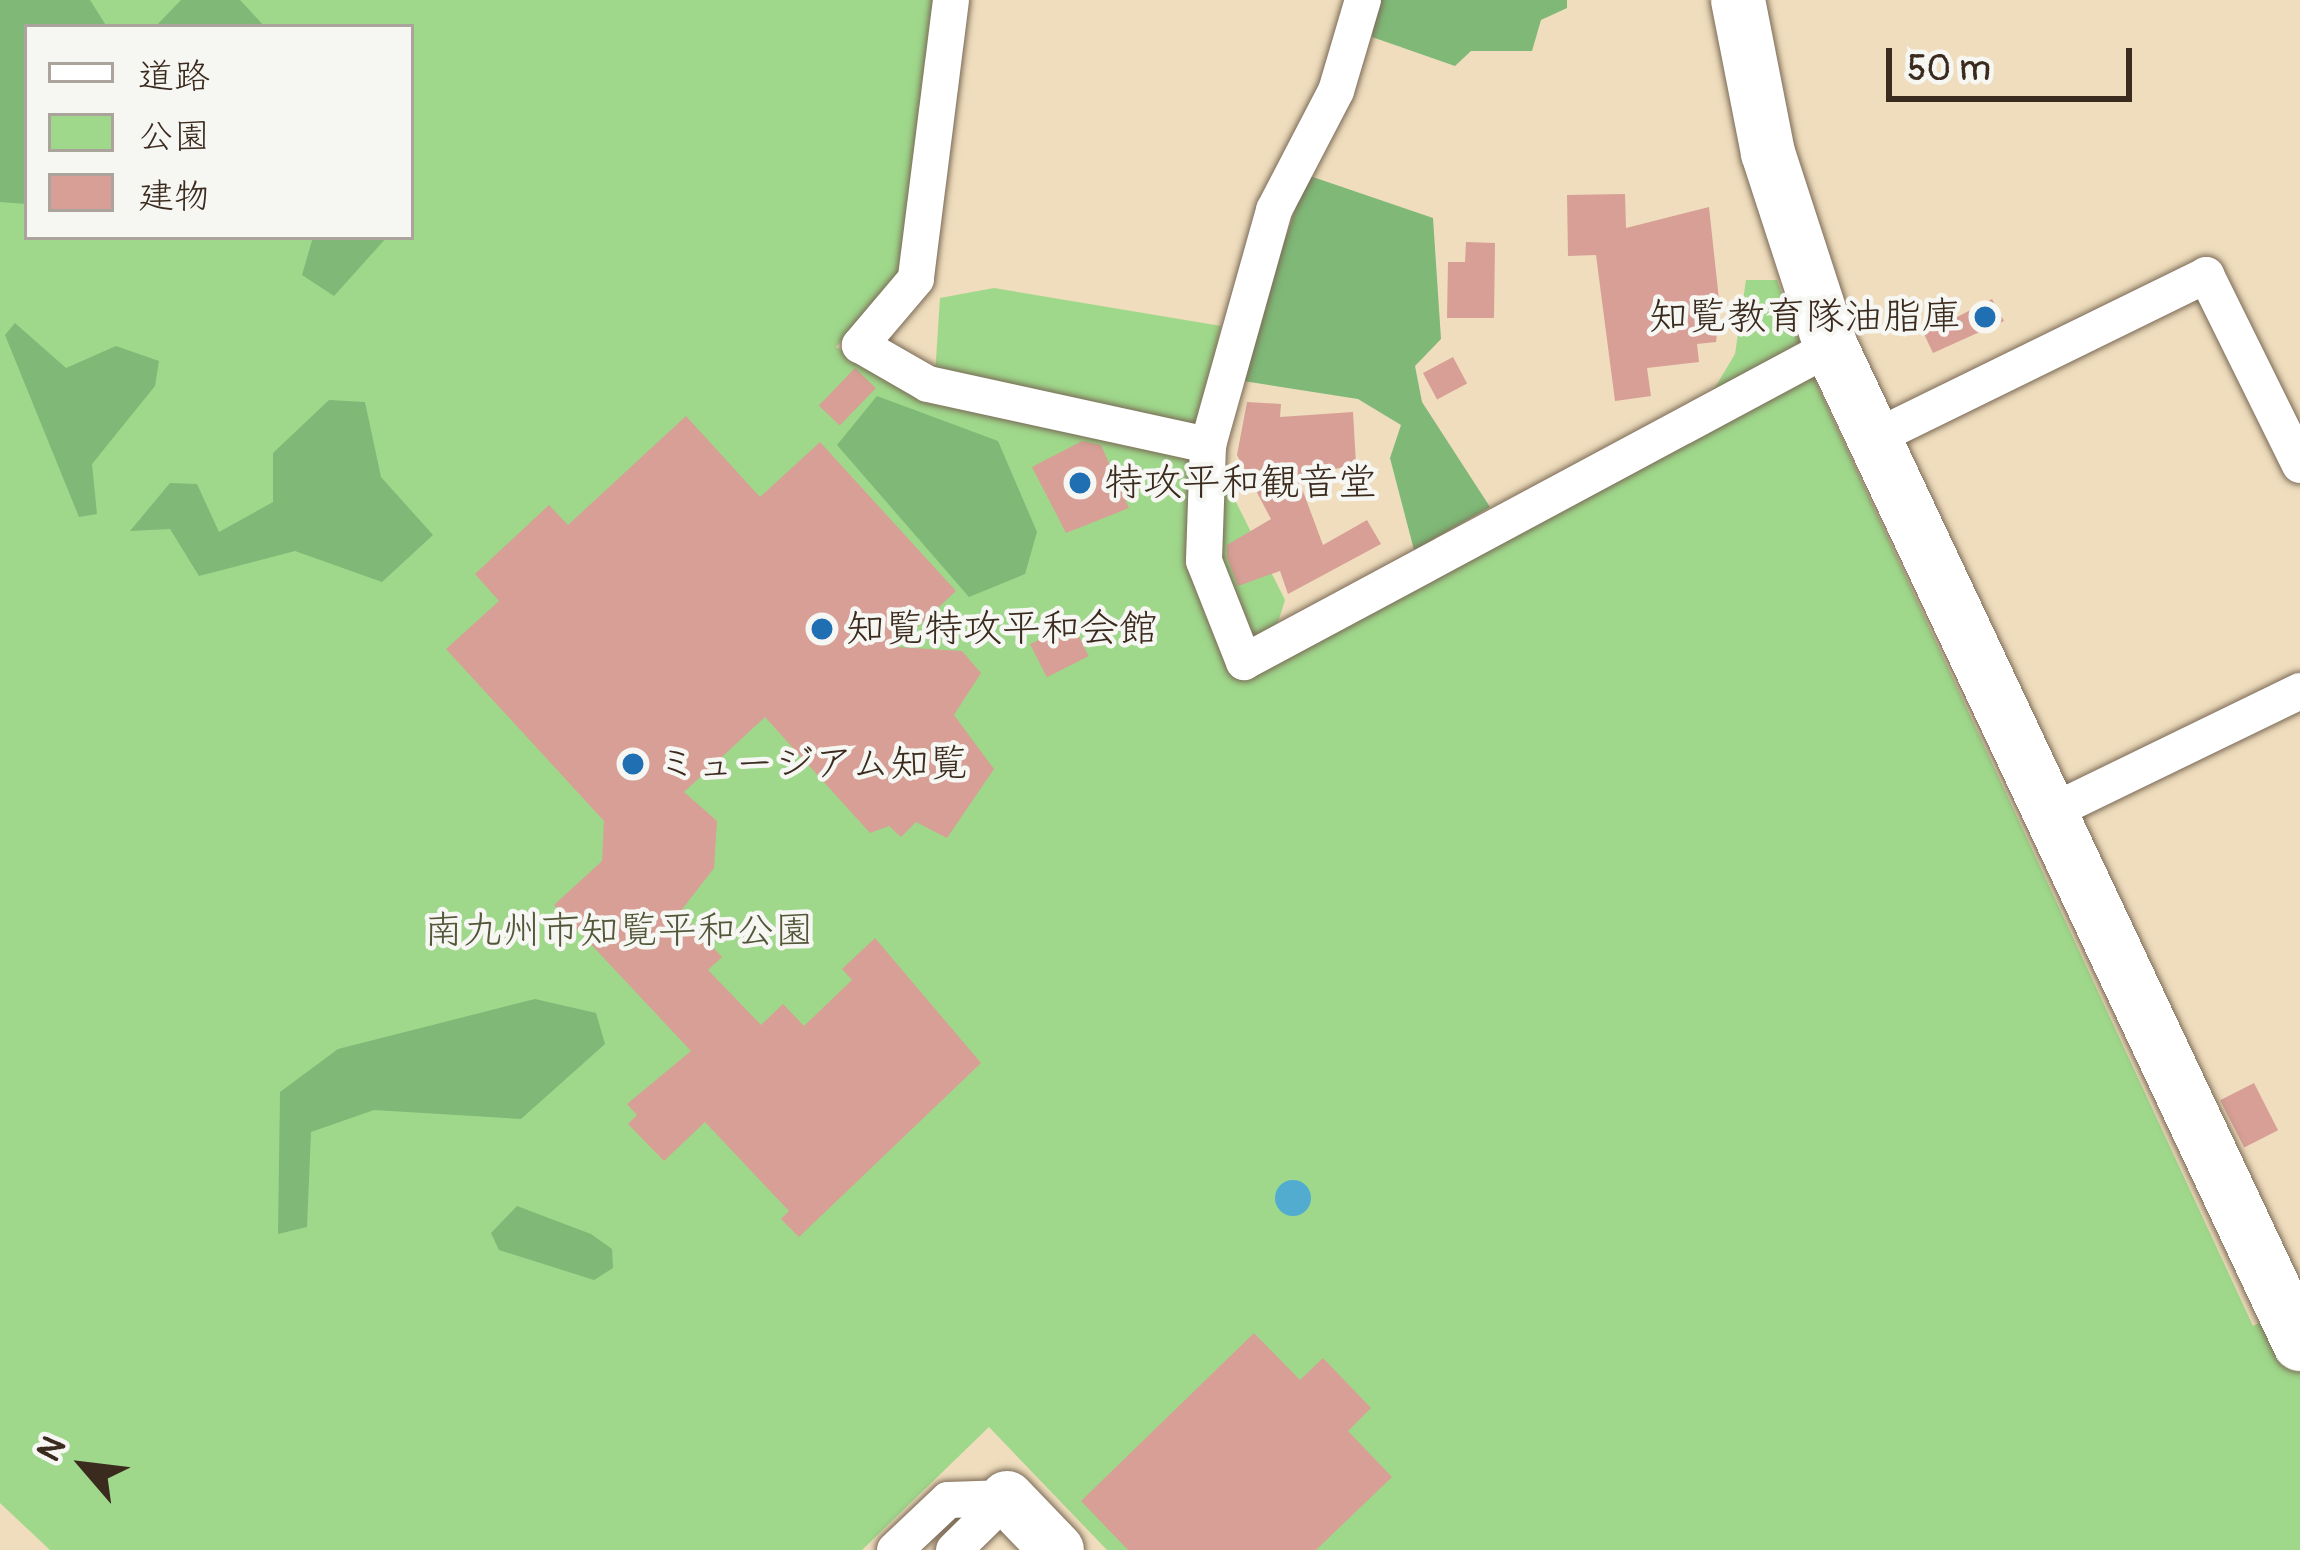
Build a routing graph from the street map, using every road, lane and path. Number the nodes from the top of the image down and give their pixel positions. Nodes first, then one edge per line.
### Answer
1 (951, 0) edge
2 (1363, 0) edge
3 (1738, 0) edge
4 (1831, 347) junction
5 (1876, 437) junction
6 (1208, 445) junction
7 (2300, 465) edge
8 (2300, 691) edge
9 (2049, 813) junction
10 (2292, 1308) edge
11 (1007, 1498) junction
12 (895, 1550) edge
13 (954, 1550) edge
14 (1057, 1550) edge

1 - 6 street
2 - 6 street
3 - 4 street
4 - 5 street
4 - 6 street
5 - 7 street
5 - 9 street
8 - 9 street
9 - 10 street
11 - 12 street
11 - 13 street
11 - 14 street

